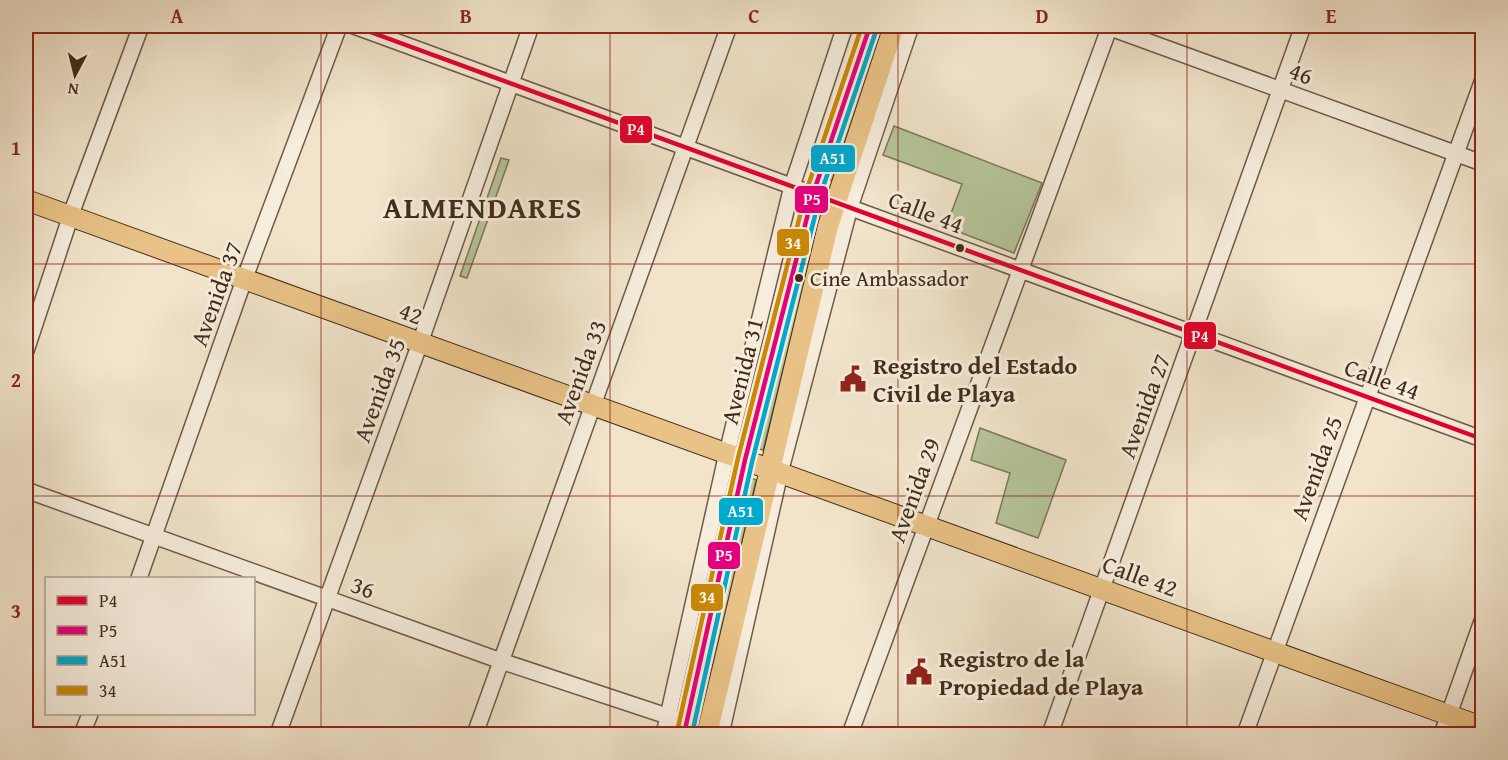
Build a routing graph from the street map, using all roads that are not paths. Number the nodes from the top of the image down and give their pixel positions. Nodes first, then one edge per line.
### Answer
1 (141, 26) edge
2 (339, 26) edge
3 (354, 26) edge
4 (531, 26) edge
5 (729, 26) edge
6 (844, 26) edge
7 (870, 26) edge
8 (894, 26) edge
9 (911, 26) edge
10 (1108, 26) edge
11 (1303, 26) edge
12 (1482, 82) edge
13 (510, 83) junction
14 (1282, 90) junction
15 (685, 147) junction
16 (1457, 153) junction
17 (1482, 163) edge
18 (792, 186) junction
19 (813, 194) junction
20 (26, 200) edge
21 (843, 204) junction
22 (71, 216) junction
23 (1020, 271) junction
24 (244, 280) junction
25 (1194, 335) junction
26 (420, 343) junction
27 (26, 351) edge
28 (1366, 397) junction
29 (593, 404) junction
30 (1482, 440) edge
31 (736, 457) junction
32 (774, 470) junction
33 (26, 490) edge
34 (925, 525) junction
35 (154, 535) junction
36 (140, 577) edge
37 (1101, 589) junction
38 (327, 598) junction
39 (1482, 621) edge
40 (1274, 652) junction
41 (501, 661) junction
42 (90, 715) edge
43 (1449, 715) junction
44 (680, 724) edge
45 (1482, 727) edge
46 (716, 734) edge
47 (82, 735) edge
48 (278, 735) edge
49 (475, 735) edge
50 (664, 735) edge
51 (850, 735) edge
52 (1050, 735) edge
53 (1245, 735) edge
54 (1442, 735) edge

1 - 22 street
2 - 24 street, Avenida 37
3 - 13 street, Calle 44
4 - 13 street, Avenida 35
5 - 15 street, Avenida 33
6 - 18 street, Avenida 31
7 - 19 main road, Avenida 31
8 - 21 main road, Avenida 31
9 - 21 street, Avenida 31
10 - 14 street, 46
10 - 23 street, Avenida 29
11 - 14 street, Avenida 27
12 - 16 street, Avenida 25
13 - 15 street, Calle 44
13 - 26 street, Avenida 35
14 - 16 street, 46
14 - 25 street, Avenida 27
15 - 18 street, Calle 44
15 - 29 street, Avenida 33
16 - 17 street, 46
16 - 28 street, Avenida 25
18 - 19 street, Calle 44
18 - 31 street, Avenida 31
19 - 21 street, Calle 44
19 - 31 main road, Avenida 31
20 - 22 main road, 42
21 - 23 street, Calle 44
21 - 32 main road, Avenida 31
22 - 24 main road, 42
22 - 27 street
23 - 25 street, Calle 44
23 - 34 street, Avenida 29
24 - 26 main road, 42
24 - 35 street, Avenida 37
25 - 28 street, Calle 44
25 - 37 street, Avenida 27
26 - 29 main road, 42
26 - 38 street, Avenida 35
28 - 30 street, Calle 44
28 - 40 street, Avenida 25
29 - 31 main road, 42
29 - 41 street, Avenida 33
31 - 32 main road, 42
31 - 44 main road, Avenida 31
32 - 34 main road, Calle 42
32 - 46 main road, Avenida 31
33 - 35 street, 36
34 - 37 main road, Calle 42
34 - 51 street, Avenida 29
35 - 36 street, Avenida 37
35 - 38 street, 36
37 - 40 main road, Calle 42
37 - 52 street, Avenida 27
38 - 41 street, 36
38 - 48 street, Avenida 35
39 - 43 street
40 - 43 main road, Calle 42
40 - 53 street, Avenida 25
41 - 44 street, 36
41 - 49 street, Avenida 33
42 - 47 street
43 - 45 main road, Calle 42
43 - 54 street
44 - 50 street, Avenida 31

